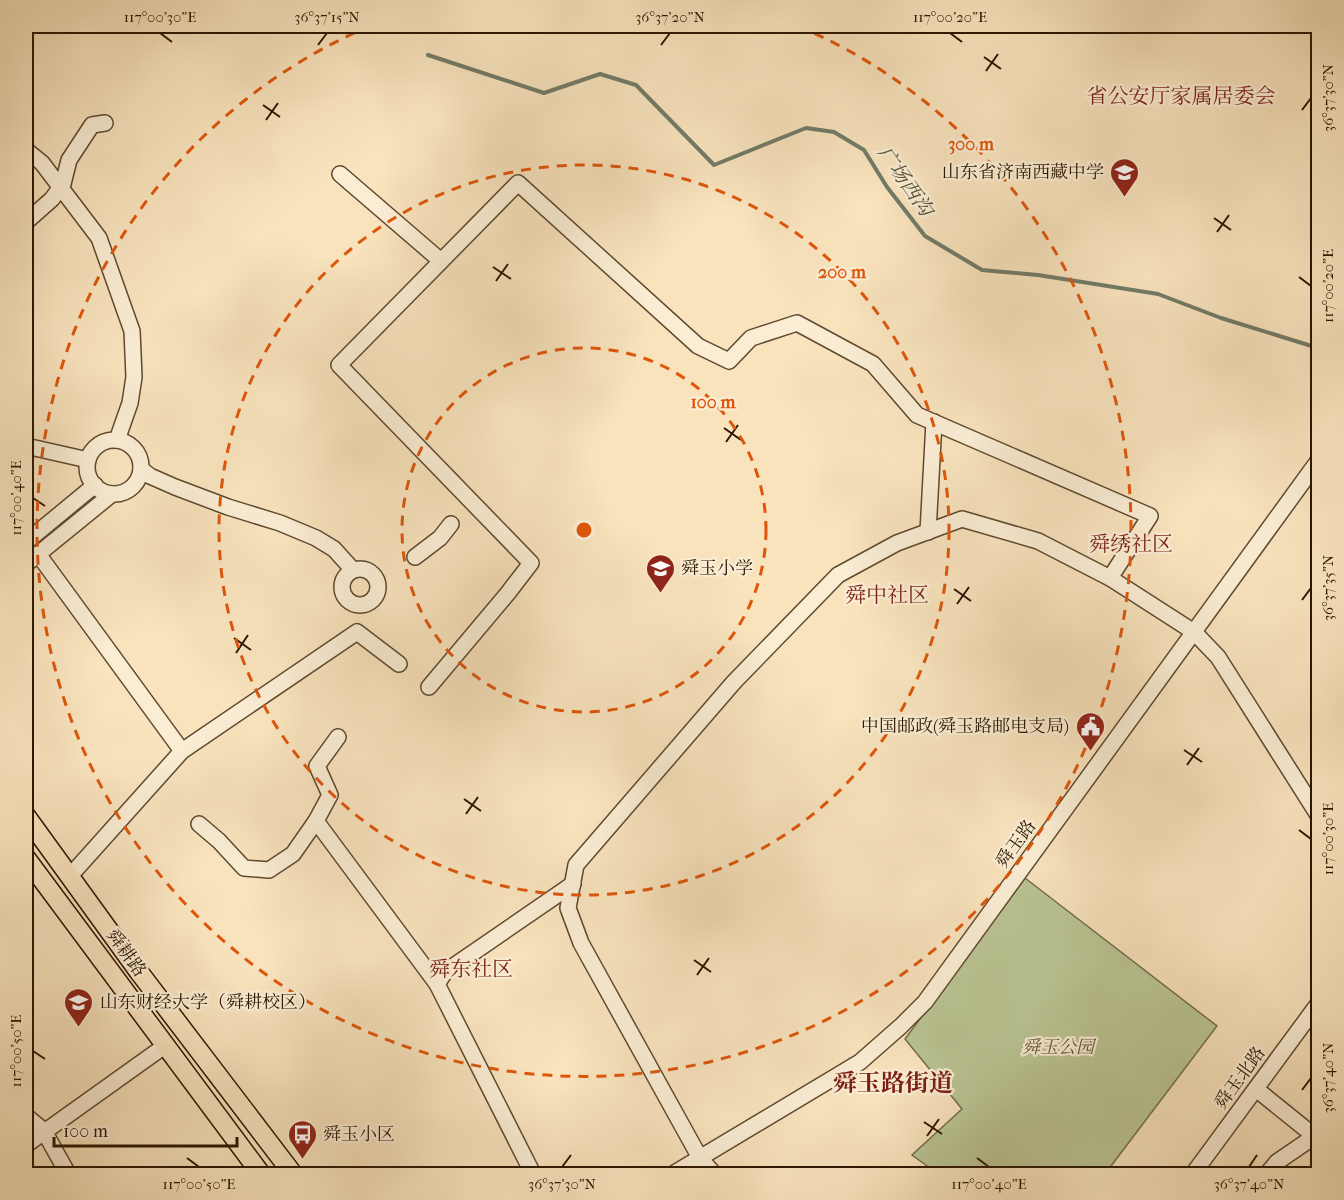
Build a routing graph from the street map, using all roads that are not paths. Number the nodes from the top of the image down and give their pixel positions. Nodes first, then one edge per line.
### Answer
1 (105, 123) dead end
2 (26, 150) edge
3 (340, 174) dead end
4 (60, 188) junction
5 (26, 222) edge
6 (441, 261) junction
7 (934, 422) junction
8 (117, 440) junction
9 (26, 446) edge
10 (88, 460) junction
11 (1318, 461) edge
12 (141, 469) junction
13 (95, 485) junction
14 (112, 494) junction
15 (451, 524) dead end
16 (928, 532) junction
17 (26, 542) edge
18 (38, 554) junction
19 (415, 557) dead end
20 (26, 564) edge
21 (353, 570) junction
22 (1110, 578) junction
23 (365, 605) junction
24 (357, 632) junction
25 (1194, 632) junction
26 (399, 664) dead end
27 (429, 687) dead end
28 (338, 737) dead end
29 (182, 751) junction
30 (1318, 815) edge
31 (26, 816) edge
32 (316, 822) junction
33 (199, 824) dead end
34 (26, 858) edge
35 (70, 876) junction
36 (573, 884) junction
37 (437, 984) junction
38 (1318, 1004) edge
39 (166, 1045) junction
40 (1256, 1089) junction
41 (26, 1116) edge
42 (44, 1131) junction
43 (1317, 1138) edge
44 (26, 1145) edge
45 (700, 1158) junction
46 (68, 1174) edge
47 (261, 1174) edge
48 (293, 1174) edge
49 (533, 1174) edge
50 (673, 1174) edge
51 (714, 1174) edge
52 (1193, 1174) edge
53 (1267, 1174) edge

1 - 4 street
2 - 4 street
3 - 6 street
4 - 5 street
4 - 8 street
6 - 7 street
6 - 27 street
7 - 16 street
7 - 22 street
8 - 10 street
8 - 12 street
9 - 10 street
10 - 13 street
11 - 25 street, 舜玉路
12 - 14 street
12 - 21 street
13 - 14 street
13 - 17 street
14 - 18 street
15 - 19 street
16 - 22 street
16 - 36 street
18 - 20 street
18 - 29 street
21 - 23 street
21 - 23 street
22 - 25 street
23 - 24 street
24 - 26 street
24 - 29 street
25 - 30 street
25 - 45 street, 舜玉路
28 - 32 street
29 - 35 street
31 - 35 main road, 舜耕路
32 - 33 street
32 - 37 street
34 - 39 main road, 舜耕路
35 - 48 main road, 舜耕路
36 - 37 street
36 - 45 street
37 - 49 street
38 - 40 street, 舜玉北路
39 - 42 street
39 - 47 main road, 舜耕路
40 - 43 street
40 - 52 street, 舜玉北路
41 - 42 street
42 - 44 street
42 - 46 street
43 - 53 street
45 - 50 street, 舜玉路
45 - 51 street

